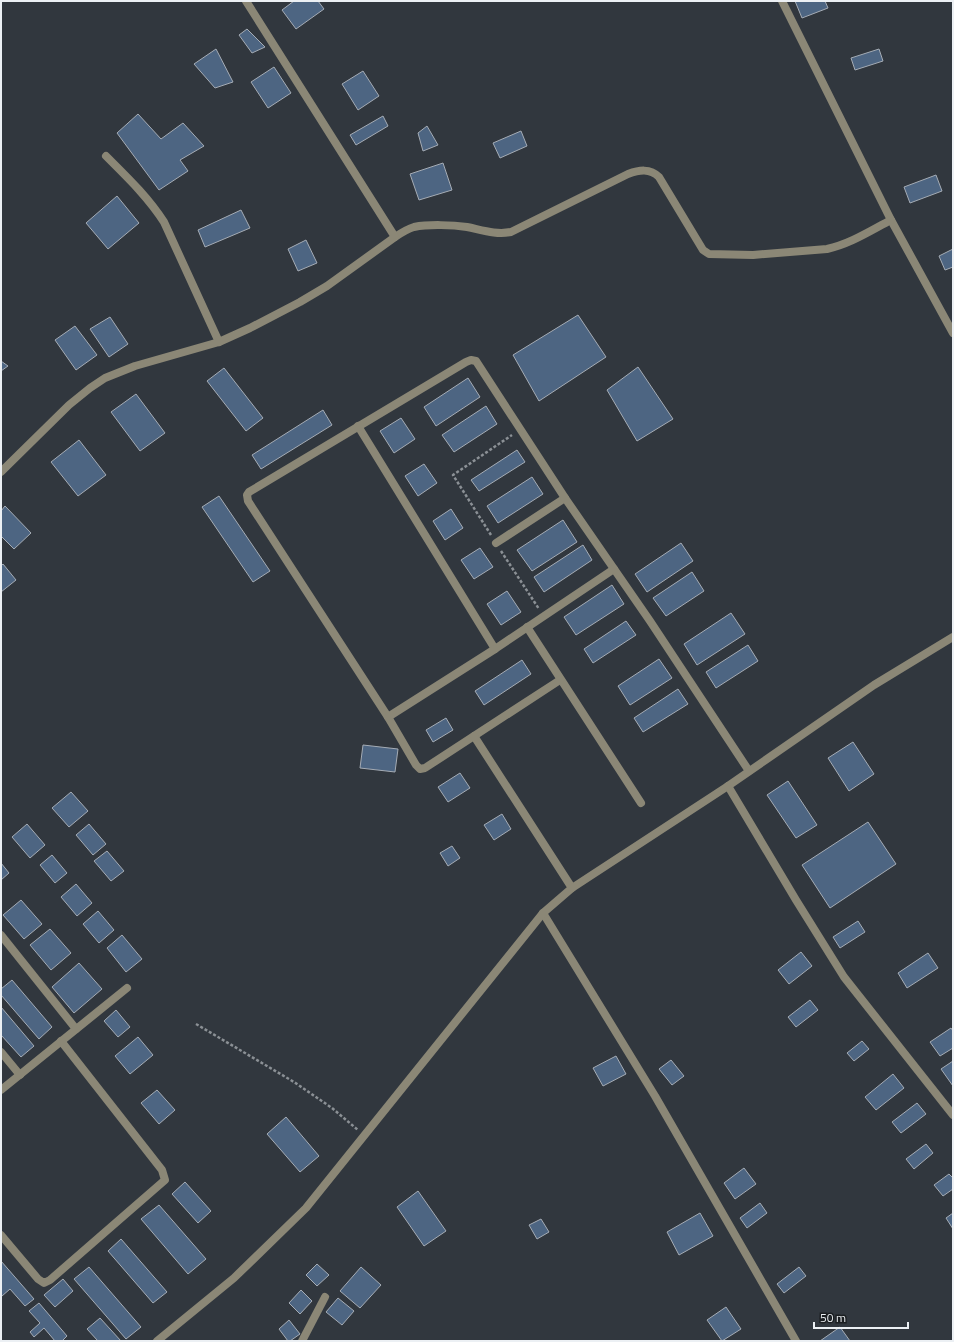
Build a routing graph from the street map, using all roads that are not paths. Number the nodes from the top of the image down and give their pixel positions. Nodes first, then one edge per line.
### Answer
1 (246, 1) edge
2 (782, 1) edge
3 (106, 156) dead end
4 (891, 220) junction
5 (395, 237) junction
6 (953, 333) edge
7 (219, 342) junction
8 (358, 426) junction
9 (1, 472) edge
10 (566, 498) junction
11 (496, 543) road end
12 (614, 569) junction
13 (527, 627) junction
14 (953, 637) edge
15 (495, 648) junction
16 (560, 680) junction
17 (388, 717) junction
18 (474, 736) junction
19 (749, 771) junction
20 (728, 786) junction
21 (641, 803) dead end
22 (572, 888) junction
23 (543, 913) junction
24 (1, 935) edge
25 (127, 988) dead end
26 (76, 1029) junction
27 (61, 1041) junction
28 (1, 1052) edge
29 (20, 1075) junction
30 (1, 1090) edge
31 (953, 1115) edge
32 (1, 1235) edge
33 (325, 1298) dead end
34 (158, 1341) edge
35 (302, 1341) edge
36 (796, 1341) edge

1 - 5 street
2 - 4 street
3 - 7 street
4 - 5 street
4 - 6 street
5 - 7 street
7 - 9 street
8 - 10 street
8 - 15 street
8 - 17 street
10 - 11 street
10 - 12 street
12 - 13 street
12 - 19 street
13 - 15 street
13 - 16 street
14 - 19 street
15 - 17 street
16 - 18 street
16 - 21 street
17 - 18 street
18 - 22 street
19 - 20 street
20 - 22 street
20 - 31 street
22 - 23 street
23 - 34 street
23 - 36 street
24 - 26 street
25 - 26 street
26 - 27 street
27 - 29 street
27 - 32 street
28 - 29 street
29 - 30 street
33 - 35 street

